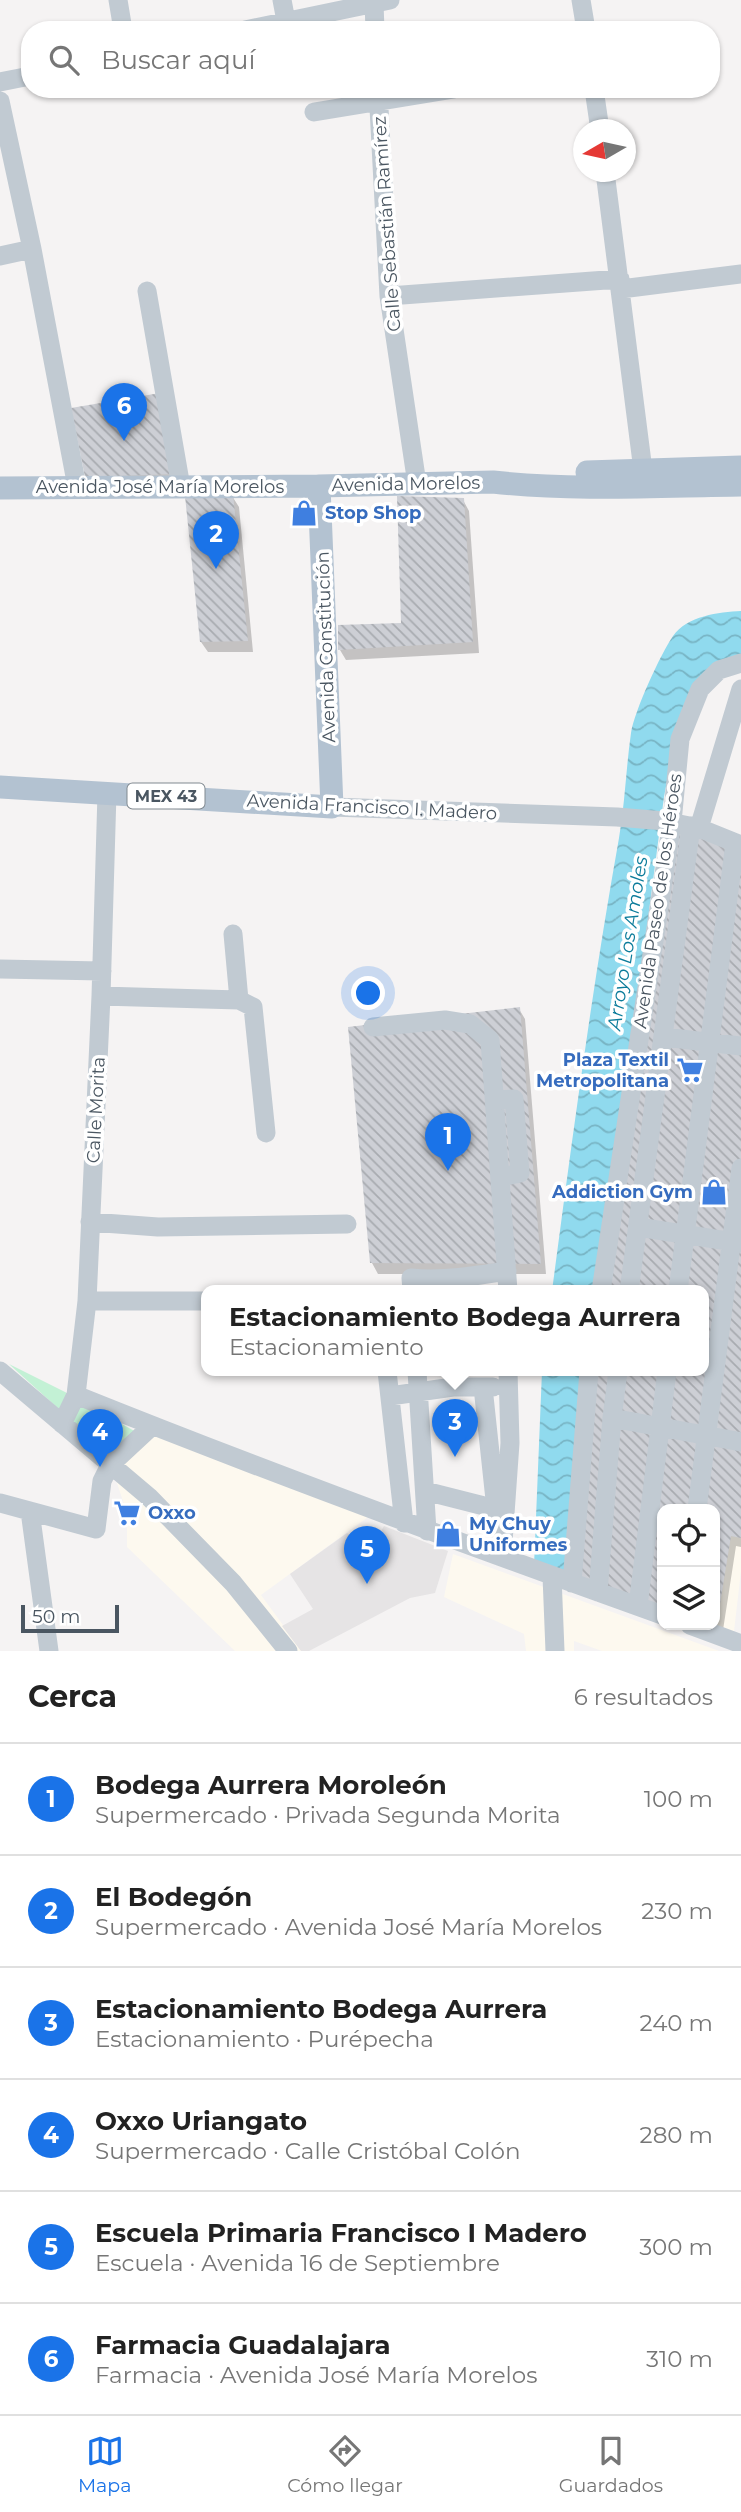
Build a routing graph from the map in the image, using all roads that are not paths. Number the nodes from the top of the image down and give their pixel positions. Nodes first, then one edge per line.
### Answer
1 (118, 0) edge
2 (282, 0) edge
3 (581, 0) edge
4 (382, 2) edge
5 (122, 21) edge
6 (286, 21) joint
7 (377, 21) edge
8 (584, 21) edge
9 (21, 78) edge
10 (0, 82) edge
11 (368, 98) edge
12 (379, 98) edge
13 (595, 98) edge
14 (0, 101) edge
15 (314, 112) dead end
16 (598, 119) edge
17 (606, 182) edge
18 (32, 249) junction
19 (0, 256) edge
20 (741, 274) edge
21 (621, 284) junction
22 (147, 291) dead end
23 (389, 296) junction
24 (741, 467) edge
25 (644, 478) junction
26 (417, 484) junction
27 (741, 485) edge
28 (319, 486) junction
29 (77, 487) junction
30 (181, 487) junction
31 (0, 488) edge
32 (741, 663) edge
33 (741, 689) edge
34 (0, 787) edge
35 (107, 793) junction
36 (332, 807) junction
37 (682, 824) junction
38 (738, 844) edge
39 (233, 934) dead end
40 (0, 969) edge
41 (102, 971) junction
42 (101, 996) junction
43 (239, 1000) junction
44 (373, 1027) dead end
45 (664, 1037) junction
46 (709, 1043) junction
47 (741, 1046) edge
48 (266, 1133) dead end
49 (741, 1168) edge
50 (90, 1222) junction
51 (347, 1224) dead end
52 (638, 1227) junction
53 (685, 1236) junction
54 (736, 1243) edge
55 (508, 1281) edge
56 (412, 1285) edge
57 (602, 1285) edge
58 (630, 1285) edge
59 (679, 1285) edge
60 (87, 1301) junction
61 (201, 1301) edge
62 (0, 1371) edge
63 (388, 1376) edge
64 (417, 1376) edge
65 (589, 1376) edge
66 (617, 1376) edge
67 (666, 1376) edge
68 (508, 1379) edge
69 (483, 1387) junction
70 (419, 1393) junction
71 (76, 1395) junction
72 (390, 1396) junction
73 (612, 1419) junction
74 (62, 1424) junction
75 (152, 1426) junction
76 (659, 1428) junction
77 (705, 1436) junction
78 (741, 1442) edge
79 (110, 1465) junction
80 (425, 1491) junction
81 (0, 1503) edge
82 (698, 1504) edge
83 (30, 1511) junction
84 (404, 1522) junction
85 (427, 1531) junction
86 (502, 1556) junction
87 (552, 1576) junction
88 (572, 1583) junction
89 (598, 1592) junction
90 (638, 1606) junction
91 (657, 1613) edge
92 (703, 1630) edge
93 (741, 1644) edge
94 (49, 1650) edge
95 (288, 1651) edge
96 (555, 1651) edge

1 - 5 street
2 - 6 street
3 - 8 street
4 - 6 street
4 - 7 street
9 - 10 street
11 - 15 street
12 - 23 street, Calle Sebastián Ramírez
13 - 16 street
14 - 18 street
17 - 21 street
18 - 19 street
18 - 29 street
20 - 21 street
21 - 23 street
21 - 25 street
22 - 30 street
23 - 26 street, Calle Sebastián Ramírez
24 - 25 main road
25 - 26 main road, Avenida Morelos
25 - 27 main road
26 - 28 main road, Avenida Morelos
28 - 30 main road, Avenida José María Morelos
28 - 36 main road, Avenida Constitución
29 - 30 main road, Avenida José María Morelos
29 - 31 main road, Avenida José María Morelos
32 - 37 street, Avenida Paseo de los Héroes
33 - 37 street
34 - 35 main road, Avenida Francisco I. Madero / MEX 43
35 - 36 main road, Avenida Francisco I. Madero / MEX 43
35 - 41 street, Calle Morita
36 - 37 street, Avenida Francisco I. Madero
37 - 38 street, Avenida Francisco I. Madero
37 - 45 street
37 - 57 street, Avenida Paseo de los Héroes
38 - 46 street
39 - 43 street
40 - 41 street
41 - 42 street, Calle Morita
42 - 43 street
42 - 50 street, Calle Morita
43 - 48 street
44 - 55 street
45 - 46 street
45 - 52 street
46 - 47 street
46 - 53 street
49 - 54 street
50 - 51 street
50 - 60 street, Calle Morita
52 - 53 street
52 - 58 street
53 - 54 street
53 - 59 street
54 - 77 street
55 - 56 street
60 - 61 street
60 - 71 street, Calle Morita
62 - 74 street
63 - 72 street
64 - 70 street
65 - 88 street
66 - 73 street
67 - 76 street
68 - 69 street
68 - 86 street
69 - 70 street
69 - 80 street
70 - 72 street
70 - 80 street
71 - 74 street, Calle Morita
71 - 75 street
72 - 84 street
73 - 76 street
73 - 89 street
74 - 79 street
75 - 79 street
75 - 84 street
76 - 77 street
76 - 90 street
77 - 78 street
77 - 82 street
79 - 83 street
79 - 95 street
80 - 85 street
81 - 83 street
83 - 94 street
84 - 85 street
85 - 86 street
86 - 87 street
87 - 88 street
87 - 96 street
88 - 89 street
89 - 90 street
90 - 91 street
92 - 93 street

